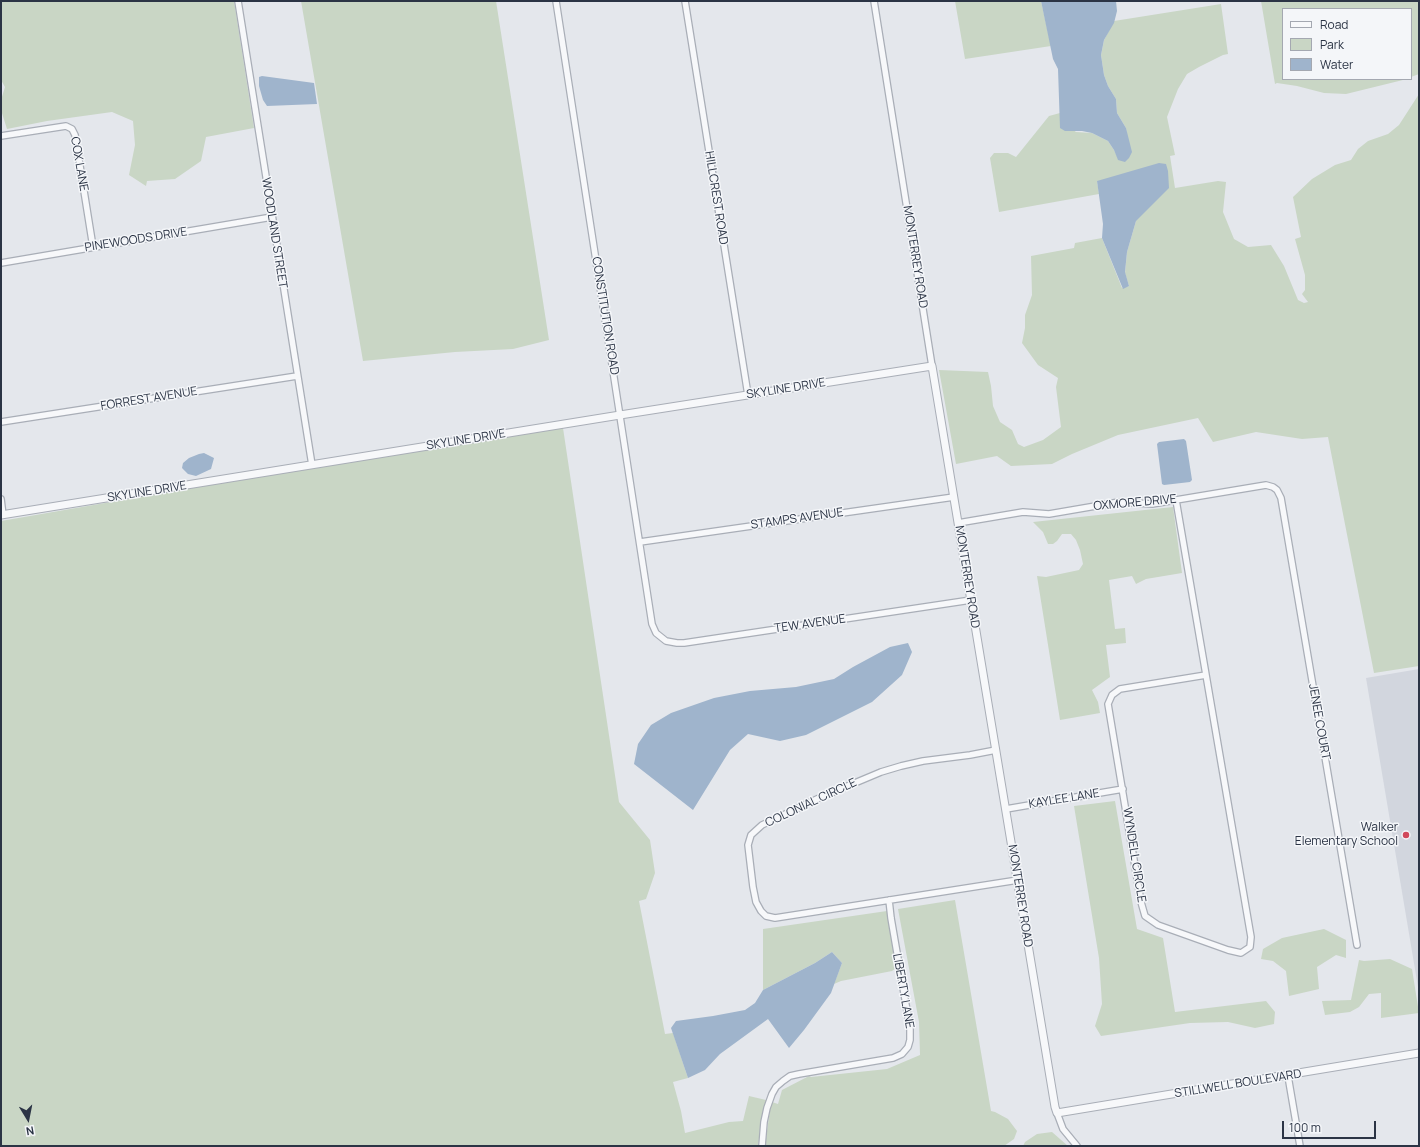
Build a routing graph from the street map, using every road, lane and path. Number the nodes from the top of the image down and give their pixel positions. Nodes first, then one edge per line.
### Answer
1 (238, 1) edge
2 (556, 1) edge
3 (685, 1) edge
4 (874, 1) edge
5 (1, 136) edge
6 (272, 217) junction
7 (93, 247) junction
8 (1, 263) edge
9 (932, 366) junction
10 (297, 376) junction
11 (748, 395) junction
12 (620, 415) junction
13 (1, 422) edge
14 (312, 465) junction
15 (954, 497) junction
16 (1281, 498) joint
17 (1, 499) edge
18 (1176, 500) junction
19 (2, 515) edge
20 (958, 523) junction
21 (640, 542) junction
22 (971, 600) junction
23 (655, 630) joint
24 (1206, 675) junction
25 (996, 750) junction
26 (1123, 789) junction
27 (1006, 809) junction
28 (1018, 880) junction
29 (889, 900) junction
30 (1357, 945) dead end
31 (1419, 1053) edge
32 (1288, 1076) junction
33 (1057, 1113) junction
34 (762, 1146) edge
35 (1077, 1146) edge
36 (1300, 1146) edge

1 - 6 street, WOODLAND STREET
2 - 12 street, CONSTITUTION ROAD
3 - 11 street, HILLCREST ROAD
4 - 9 street, MONTERREY ROAD
5 - 7 street, COX LANE
6 - 7 street, PINEWOODS DRIVE
6 - 10 street, WOODLAND STREET
7 - 8 street, PINEWOODS DRIVE
9 - 11 street, SKYLINE DRIVE
9 - 15 street, MONTERREY ROAD
10 - 13 street, FORREST AVENUE
10 - 14 street, WOODLAND STREET
11 - 12 street, SKYLINE DRIVE
12 - 14 street, SKYLINE DRIVE
12 - 21 street, CONSTITUTION ROAD
14 - 19 street, SKYLINE DRIVE
15 - 20 street, MONTERREY ROAD
15 - 21 street, STAMPS AVENUE
16 - 18 street, OXMORE DRIVE
16 - 30 street, JENEE COURT
17 - 19 street
18 - 20 street, OXMORE DRIVE
18 - 24 street, WYNDELL CIRCLE
20 - 22 street, MONTERREY ROAD
21 - 23 street, CONSTITUTION ROAD
22 - 23 street, TEW AVENUE
22 - 25 street, MONTERREY ROAD
24 - 26 street, WYNDELL CIRCLE
24 - 26 street, WYNDELL CIRCLE
25 - 27 street, MONTERREY ROAD
25 - 29 street, COLONIAL CIRCLE
26 - 27 street, KAYLEE LANE
27 - 28 street, MONTERREY ROAD
28 - 29 street, COLONIAL CIRCLE
28 - 33 street, MONTERREY ROAD
29 - 34 street, LIBERTY LANE
31 - 32 street, STILLWELL BOULEVARD
32 - 33 street, STILLWELL BOULEVARD
32 - 36 street
33 - 35 street, MONTERREY ROAD

